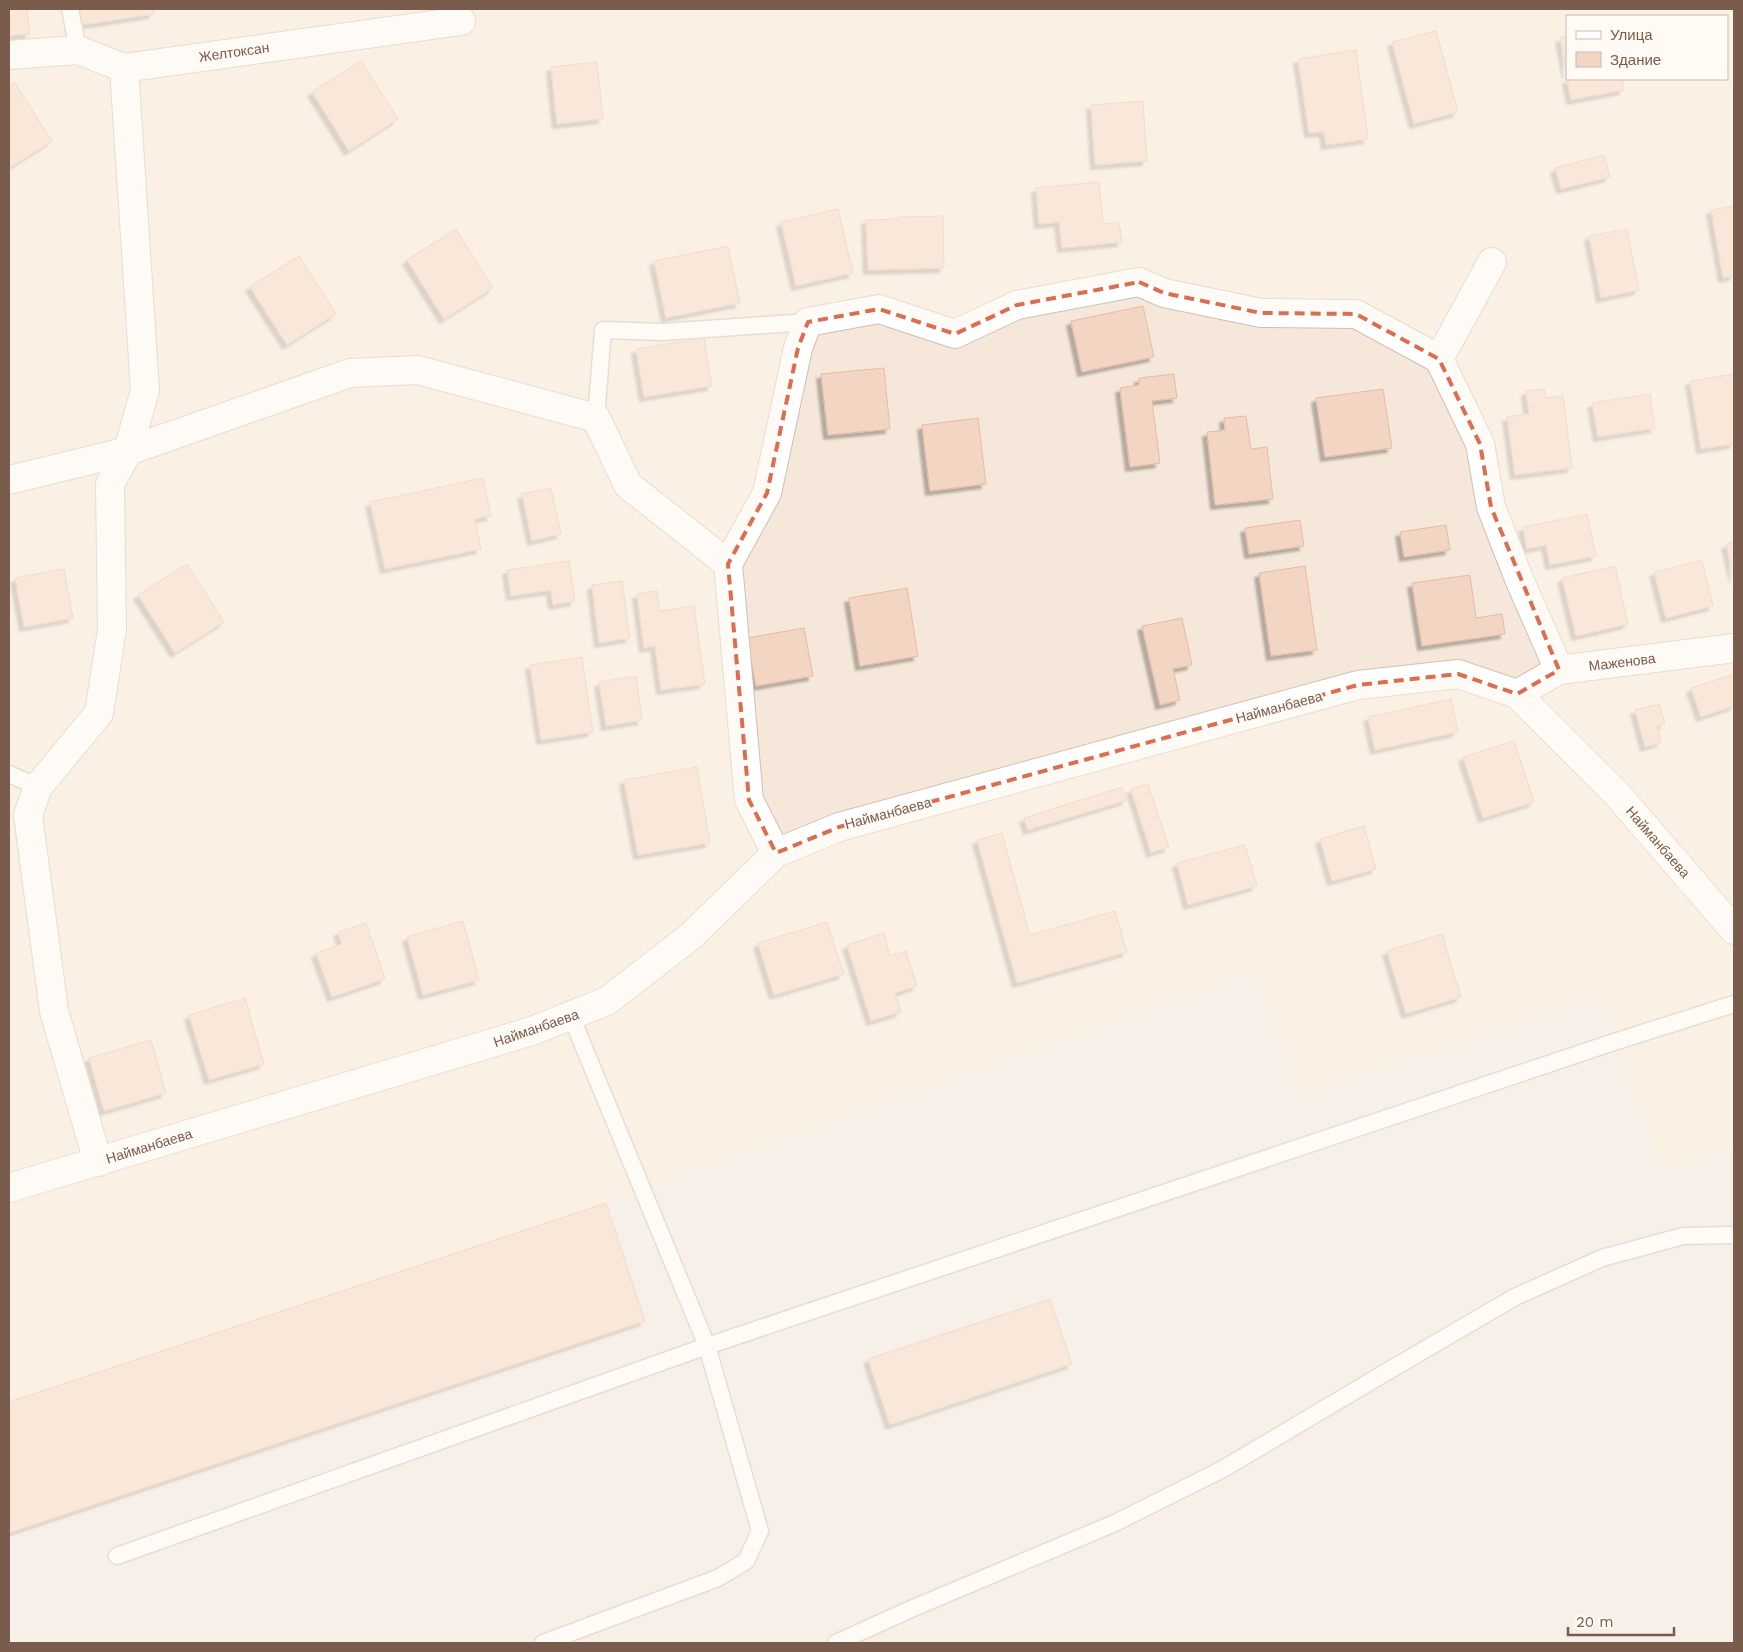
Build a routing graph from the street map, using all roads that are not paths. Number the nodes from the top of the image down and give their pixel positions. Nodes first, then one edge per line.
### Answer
1 (70, 9) edge
2 (461, 21) dead end
3 (78, 50) junction
4 (9, 55) edge
5 (124, 68) junction
6 (1492, 262) dead end
7 (808, 322) junction
8 (1439, 359) junction
9 (596, 418) junction
10 (128, 451) junction
11 (9, 480) edge
12 (728, 564) junction
13 (1734, 648) edge
14 (1559, 670) junction
15 (1517, 694) junction
16 (9, 774) edge
17 (38, 787) junction
18 (776, 853) junction
19 (1734, 930) edge
20 (1734, 1004) edge
21 (571, 1016) junction
22 (98, 1162) junction
23 (9, 1188) edge
24 (1734, 1235) edge
25 (707, 1346) junction
26 (117, 1556) dead end
27 (543, 1643) edge
28 (836, 1643) edge

1 - 3 lane
2 - 5 street, Желтоксан
3 - 4 street, Желтоксан
3 - 5 street, Желтоксан
5 - 10 street
6 - 8 street
7 - 8 street
7 - 9 lane
7 - 12 street
8 - 14 street
9 - 10 street
9 - 12 street
10 - 11 street
10 - 17 street
12 - 18 street
13 - 14 street, Маженова
14 - 15 street, Маженова
15 - 18 street, Найманбаева
15 - 19 street, Найманбаева
16 - 17 lane
17 - 22 street
18 - 21 street, Найманбаева
20 - 25 lane
21 - 22 street, Найманбаева
21 - 25 lane
22 - 23 street, Найманбаева
24 - 28 lane
25 - 26 lane
25 - 27 lane

